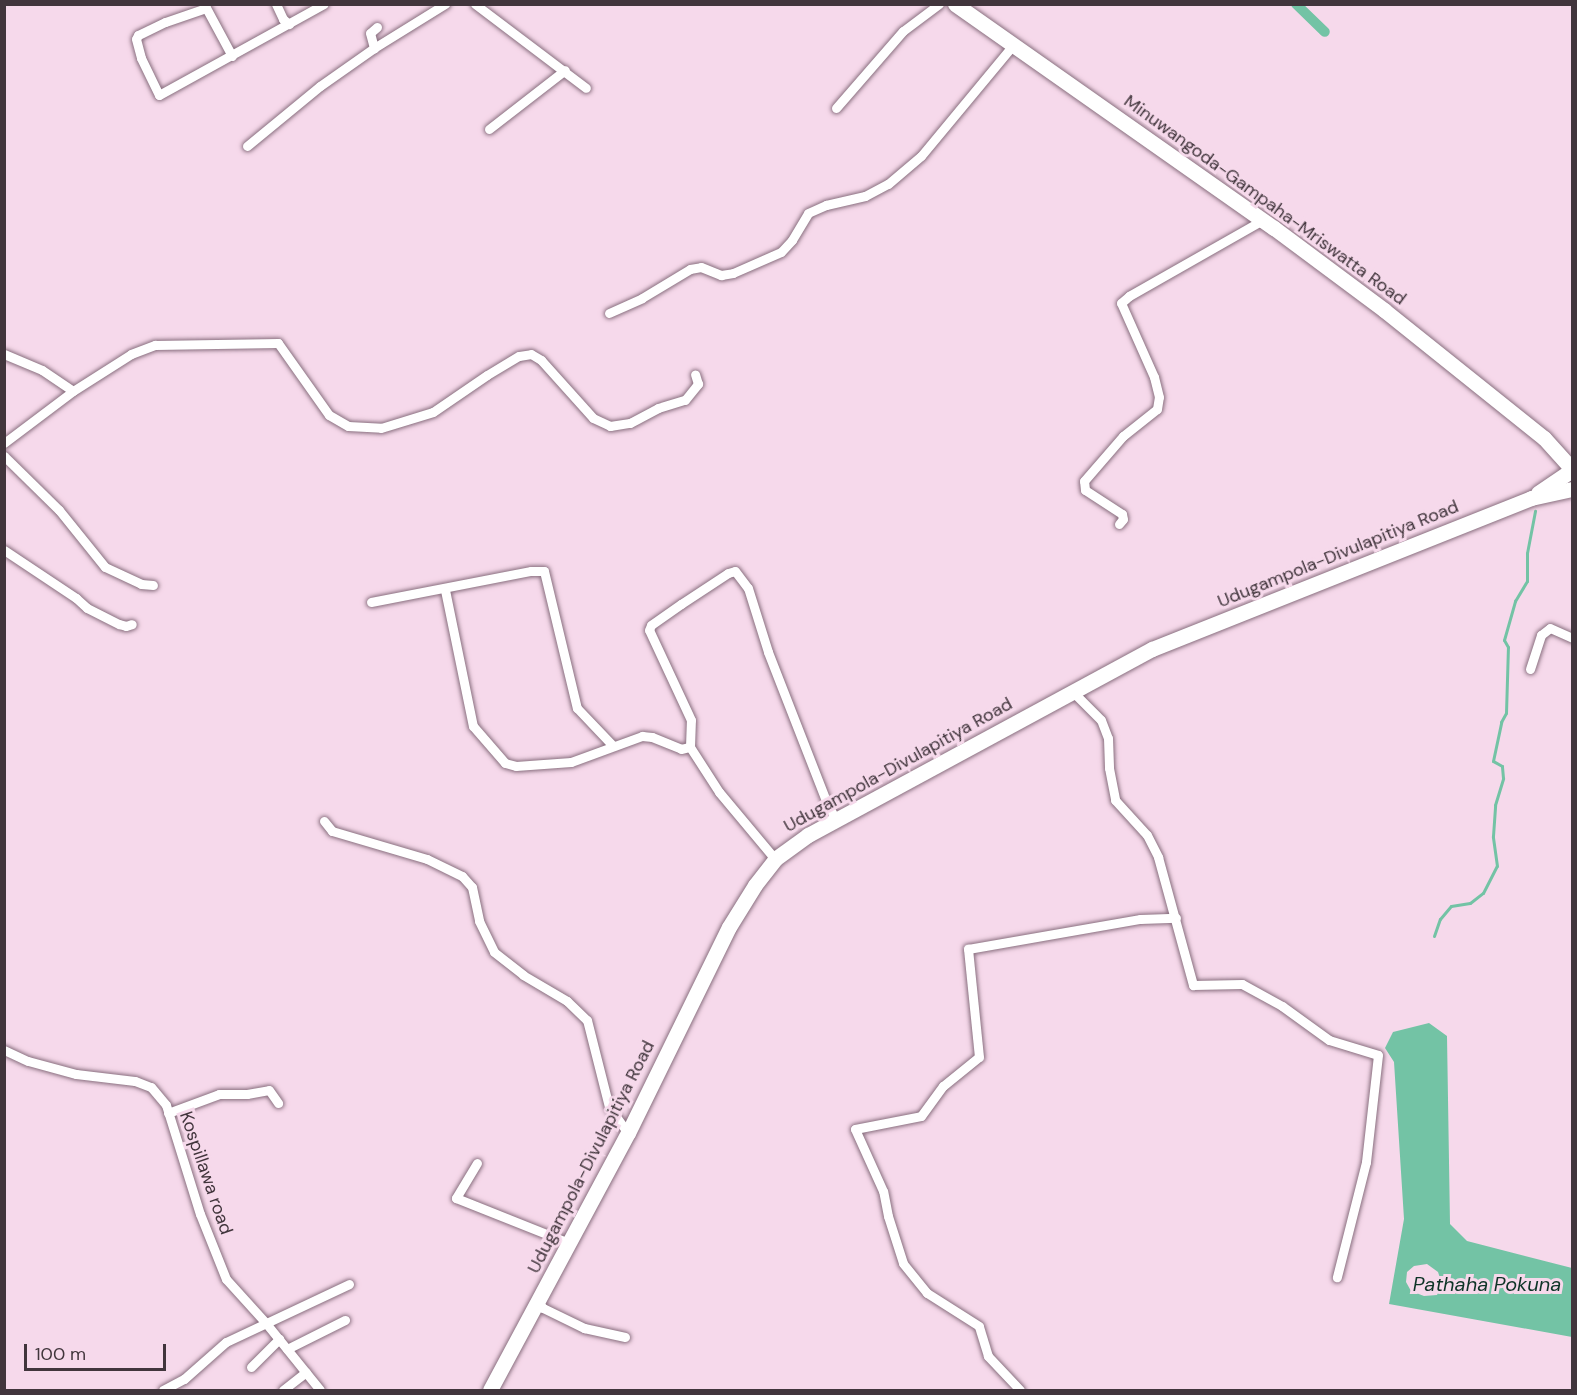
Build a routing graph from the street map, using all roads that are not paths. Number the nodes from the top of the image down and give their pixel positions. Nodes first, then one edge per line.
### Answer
1 (276, 4) edge
2 (324, 4) edge
3 (445, 4) edge
4 (475, 4) edge
5 (939, 4) edge
6 (955, 4) edge
7 (205, 6) edge
8 (289, 24) junction
9 (377, 27) dead end
10 (1013, 45) junction
11 (374, 48) junction
12 (232, 56) junction
13 (565, 70) junction
14 (586, 88) dead end
15 (836, 108) dead end
16 (489, 129) dead end
17 (247, 146) dead end
18 (1263, 220) junction
19 (609, 313) dead end
20 (4, 354) edge
21 (695, 374) dead end
22 (73, 391) junction
23 (1544, 438) junction
24 (4, 443) edge
25 (1572, 453) edge
26 (4, 456) edge
27 (1572, 469) edge
28 (1572, 489) edge
29 (1531, 498) junction
30 (1119, 524) dead end
31 (4, 550) edge
32 (153, 585) dead end
33 (445, 590) junction
34 (371, 602) dead end
35 (132, 624) dead end
36 (1572, 638) edge
37 (1530, 669) dead end
38 (1071, 690) junction
39 (613, 746) junction
40 (690, 747) junction
41 (836, 820) junction
42 (324, 821) dead end
43 (775, 859) junction
44 (1176, 918) junction
45 (4, 1050) edge
46 (278, 1103) dead end
47 (168, 1113) junction
48 (628, 1133) junction
49 (477, 1163) dead end
50 (569, 1243) junction
51 (1337, 1277) dead end
52 (349, 1284) dead end
53 (538, 1303) junction
54 (345, 1320) dead end
55 (266, 1322) junction
56 (625, 1338) dead end
57 (279, 1339) junction
58 (287, 1349) junction
59 (251, 1367) dead end
60 (306, 1372) junction
61 (163, 1390) edge
62 (283, 1390) edge
63 (320, 1390) edge
64 (490, 1390) edge
65 (1020, 1390) edge

1 - 8 street
2 - 8 street
3 - 11 street
4 - 13 street
5 - 15 street
6 - 10 main road, Minuwangoda-Gampaha-Mriswatta Road
7 - 12 street
7 - 12 street
8 - 12 street
9 - 11 street
10 - 18 main road, Minuwangoda-Gampaha-Mriswatta Road
10 - 19 street
11 - 17 street
13 - 14 street
13 - 16 street
18 - 23 main road, Minuwangoda-Gampaha-Mriswatta Road
18 - 30 street
20 - 22 street
21 - 22 street
22 - 24 street
23 - 25 main road, Minuwangoda-Gampaha-Mriswatta Road
23 - 27 main road, Minuwangoda-Gampaha-Mriswatta Road
26 - 32 street
27 - 29 main road, Udugampola-Divulapitiya Road
28 - 29 main road, Udugampola-Divulapitiya Road
29 - 38 main road, Udugampola-Divulapitiya Road
31 - 35 street
33 - 34 street
33 - 39 street
33 - 39 street
36 - 37 street
38 - 41 main road, Udugampola-Divulapitiya Road
38 - 44 street
39 - 40 street
40 - 41 street
40 - 43 street
41 - 43 main road, Udugampola-Divulapitiya Road
42 - 48 street
43 - 48 main road, Udugampola-Divulapitiya Road
44 - 51 street
44 - 65 street
45 - 47 street, Kospillawa road
46 - 47 street
47 - 55 street, Kospillawa road
48 - 50 main road, Udugampola-Divulapitiya Road
49 - 50 street
50 - 53 main road, Udugampola-Divulapitiya Road
52 - 55 street
53 - 56 street
53 - 64 main road, Udugampola-Divulapitiya Road
54 - 58 street
55 - 57 street, Kospillawa road
55 - 61 street
57 - 58 street, Kospillawa road
57 - 59 street
58 - 60 street, Kospillawa road
60 - 62 street
60 - 63 street, Kospillawa road

